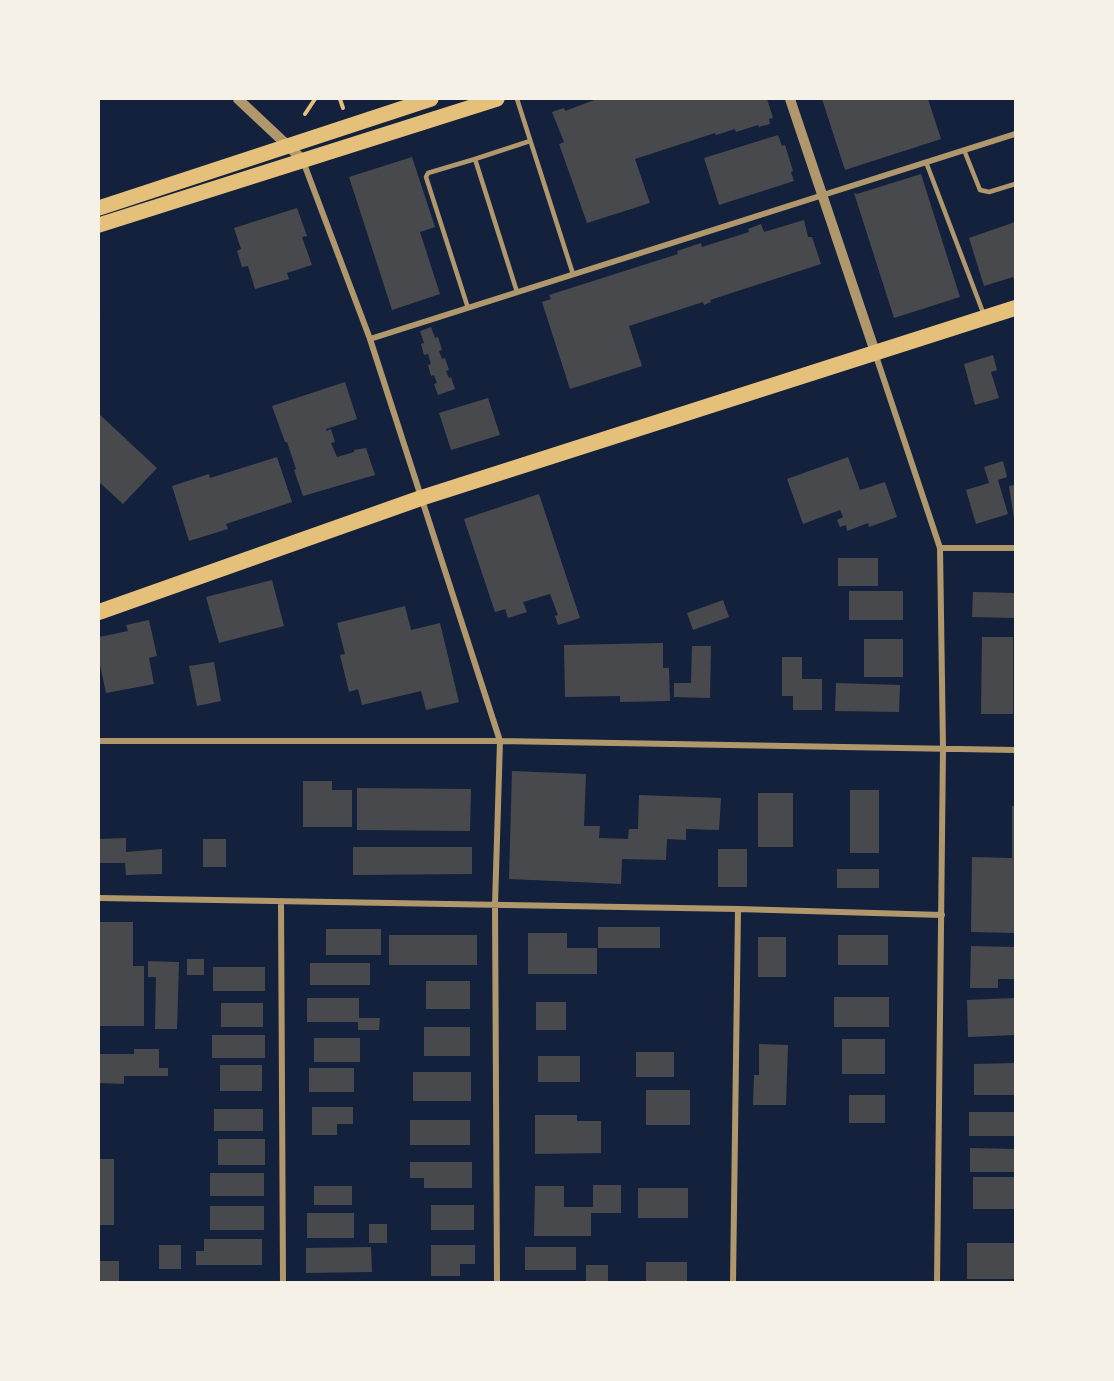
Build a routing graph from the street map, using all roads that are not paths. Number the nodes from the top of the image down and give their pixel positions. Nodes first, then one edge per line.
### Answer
1 (238, 99) edge
2 (431, 99) edge
3 (497, 99) edge
4 (516, 99) edge
5 (790, 99) edge
6 (1015, 134) edge
7 (530, 141) junction
8 (289, 147) junction
9 (964, 150) junction
10 (475, 159) junction
11 (303, 160) junction
12 (926, 162) junction
13 (1015, 184) edge
14 (823, 195) junction
15 (99, 208) edge
16 (99, 225) edge
17 (573, 274) junction
18 (517, 292) junction
19 (468, 308) junction
20 (1015, 308) edge
21 (985, 318) junction
22 (370, 339) junction
23 (875, 352) junction
24 (421, 498) junction
25 (940, 548) junction
26 (1015, 548) edge
27 (99, 612) edge
28 (99, 741) edge
29 (500, 741) junction
30 (943, 748) junction
31 (1015, 750) edge
32 (99, 898) edge
33 (281, 902) junction
34 (495, 904) junction
35 (738, 909) junction
36 (942, 915) junction
37 (283, 1282) edge
38 (497, 1282) edge
39 (733, 1282) edge
40 (937, 1282) edge

1 - 8 street
2 - 8 main road
3 - 11 main road
4 - 7 lane
5 - 14 street
6 - 9 street
7 - 10 lane
7 - 17 lane
8 - 11 street
8 - 15 main road
9 - 12 street
9 - 13 lane
10 - 18 lane
10 - 19 lane
11 - 16 main road
11 - 22 street
12 - 14 street
12 - 21 lane
14 - 17 street
14 - 23 street
17 - 18 street
18 - 19 street
19 - 22 street
20 - 21 highway
21 - 23 highway
22 - 24 street
23 - 24 highway
23 - 25 street
24 - 27 highway
24 - 29 street
25 - 26 street
25 - 30 street
28 - 29 street
29 - 30 street
29 - 34 street
30 - 31 street
30 - 36 street
32 - 33 street
33 - 34 street
33 - 37 street
34 - 35 street
34 - 38 street
35 - 36 street
35 - 39 street
36 - 40 street

